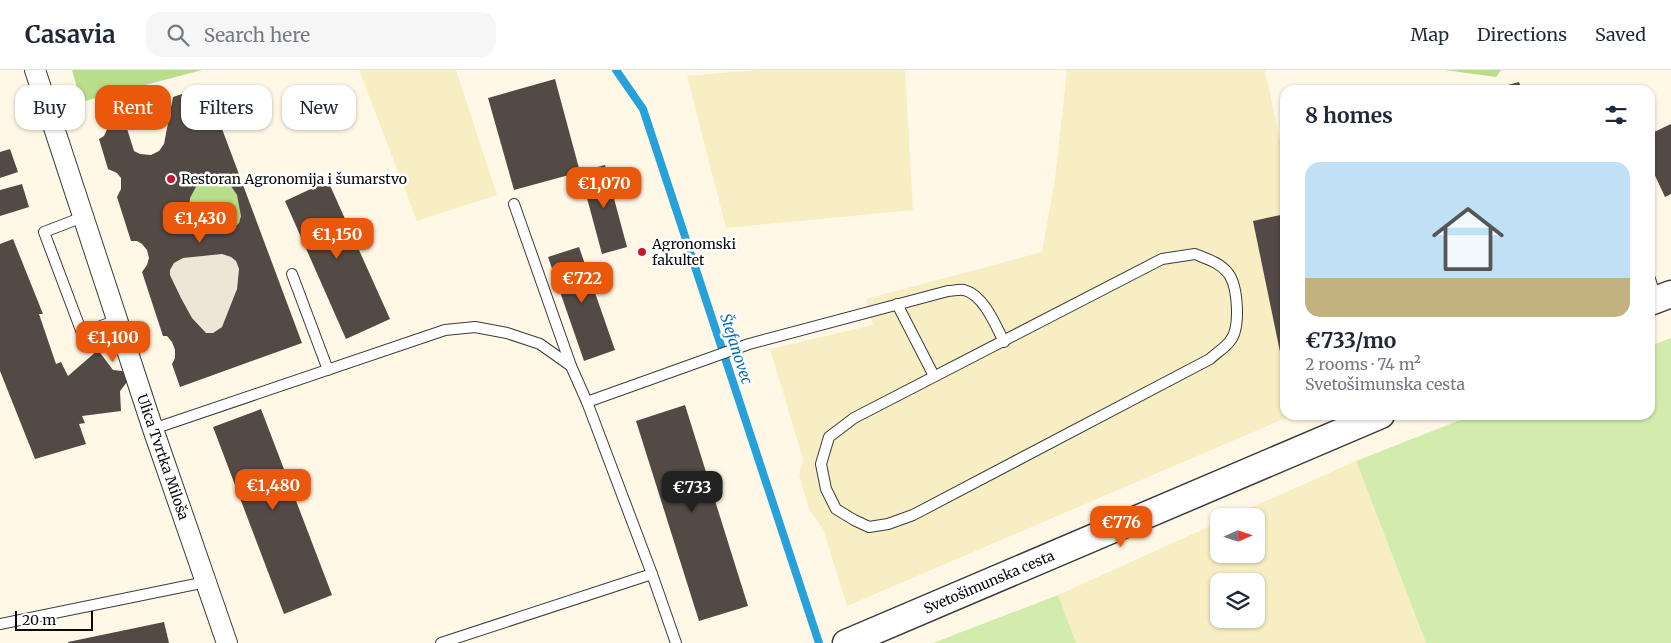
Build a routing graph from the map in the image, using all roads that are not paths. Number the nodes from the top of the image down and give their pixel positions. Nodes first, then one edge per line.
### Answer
1 (35, 70) edge
2 (514, 204) dead end
3 (83, 217) junction
4 (292, 274) dead end
5 (897, 304) junction
6 (117, 320) junction
7 (1004, 342) junction
8 (571, 366) junction
9 (328, 370) junction
10 (934, 376) junction
11 (587, 402) junction
12 (1369, 420) edge
13 (153, 429) junction
14 (652, 574) junction
15 (206, 582) junction
16 (0, 624) edge
17 (227, 643) edge
18 (441, 643) edge
19 (676, 643) edge
20 (846, 643) edge

1 - 3 street, Ulica Tvrtka Miloša
2 - 8 lane
3 - 6 street, Ulica Tvrtka Miloša
3 - 6 lane
4 - 9 lane
5 - 7 lane
5 - 10 lane
5 - 11 lane
6 - 13 street, Ulica Tvrtka Miloša
7 - 10 lane
7 - 10 lane
8 - 9 lane
8 - 11 lane
9 - 13 lane
11 - 14 lane
12 - 20 street, Svetošimunska cesta
13 - 15 street, Ulica Tvrtka Miloša
14 - 18 lane
14 - 19 lane
15 - 16 lane
15 - 17 street, Ulica Tvrtka Miloša

